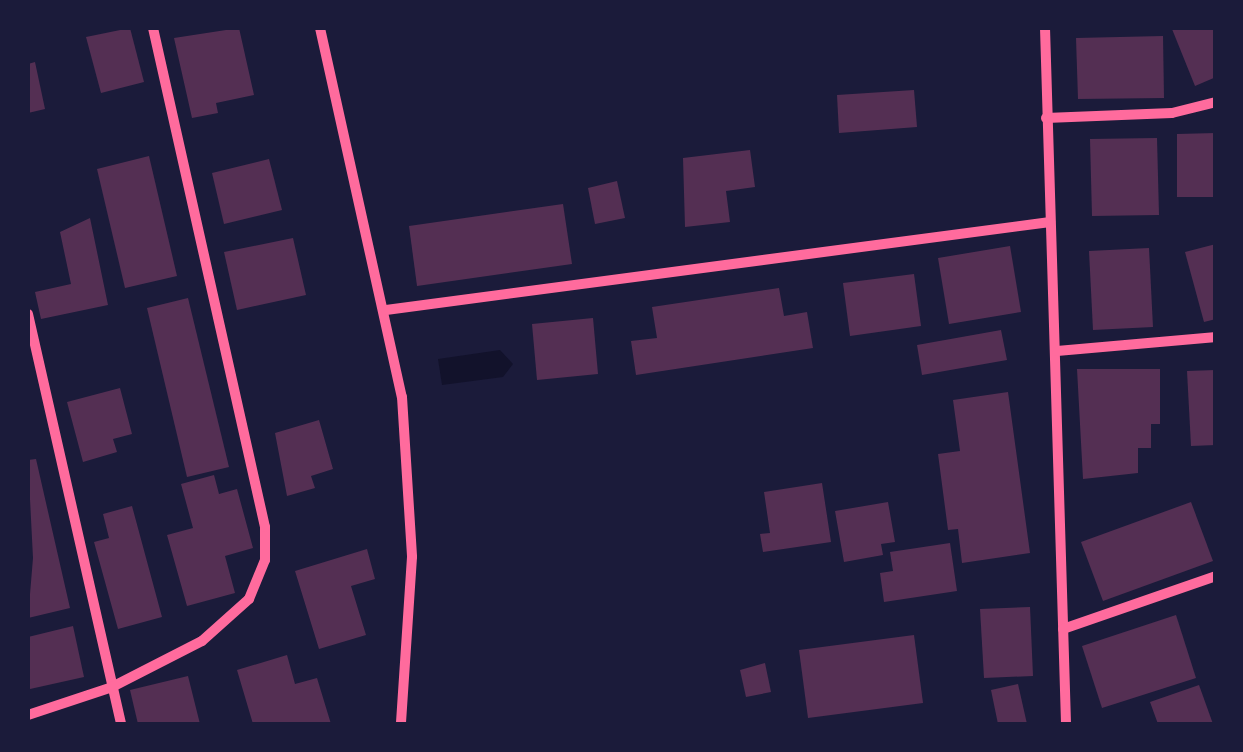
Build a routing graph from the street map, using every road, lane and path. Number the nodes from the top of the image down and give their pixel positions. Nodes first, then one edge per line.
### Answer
1 (152, 28) edge
2 (320, 28) edge
3 (1046, 28) edge
4 (1216, 102) edge
5 (1046, 118) junction
6 (1050, 222) junction
7 (386, 310) junction
8 (28, 314) edge
9 (1216, 337) edge
10 (1057, 351) junction
11 (1216, 576) edge
12 (1062, 628) junction
13 (112, 687) junction
14 (28, 714) edge
15 (121, 724) edge
16 (401, 724) edge
17 (1066, 724) edge

1 - 13 street
2 - 7 street
3 - 5 street
4 - 5 street
5 - 6 street
6 - 7 street
6 - 10 street
7 - 16 street
8 - 13 street
9 - 10 street
10 - 12 street
11 - 12 street
12 - 17 street
13 - 14 street
13 - 15 street

